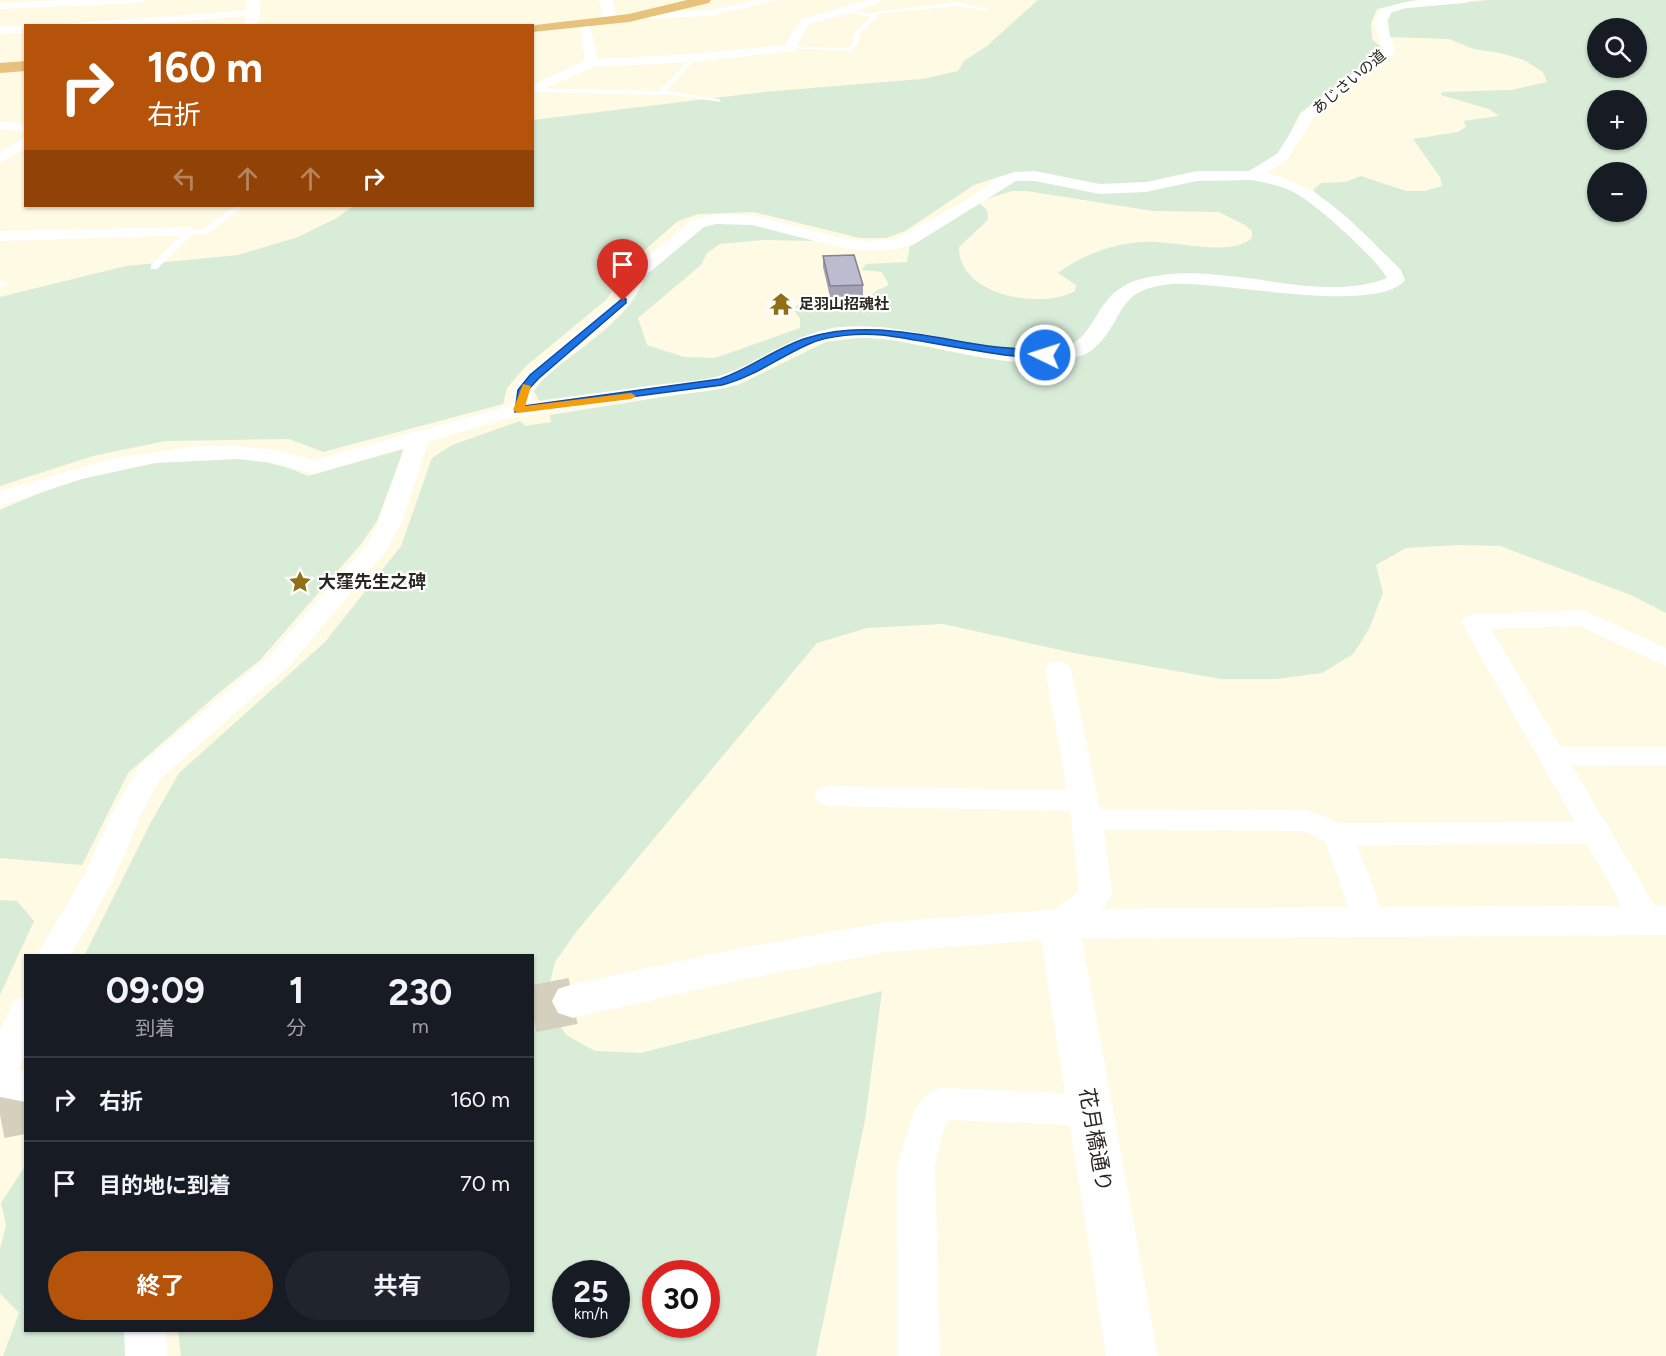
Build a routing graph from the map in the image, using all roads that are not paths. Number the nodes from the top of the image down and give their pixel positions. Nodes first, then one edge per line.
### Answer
1 (141, 0) edge
2 (606, 0) edge
3 (704, 0) edge
4 (771, 0) edge
5 (879, 0) edge
6 (1465, 0) edge
7 (0, 6) edge
8 (984, 9) dead end
9 (848, 11) junction
10 (252, 13) edge
11 (711, 13) junction
12 (872, 14) junction
13 (766, 15) dead end
14 (636, 16) junction
15 (788, 16) dead end
16 (821, 16) junction
17 (610, 20) junction
18 (90, 24) edge
19 (583, 24) junction
20 (534, 28) edge
21 (24, 29) edge
22 (0, 30) edge
23 (790, 48) junction
24 (694, 58) junction
25 (591, 63) junction
26 (24, 66) edge
27 (0, 68) edge
28 (534, 90) edge
29 (534, 90) edge
30 (660, 93) junction
31 (719, 100) dead end
32 (0, 126) edge
33 (24, 128) edge
34 (24, 142) edge
35 (0, 159) edge
36 (1252, 175) junction
37 (239, 207) edge
38 (190, 232) junction
39 (0, 236) edge
40 (154, 267) dead end
41 (518, 410) junction
42 (418, 439) junction
43 (0, 499) edge
44 (1666, 658) edge
45 (1058, 669) dead end
46 (1666, 756) edge
47 (1552, 757) junction
48 (830, 796) dead end
49 (1085, 810) junction
50 (1596, 833) junction
51 (1338, 834) junction
52 (1370, 922) junction
53 (1660, 923) edge
54 (1059, 924) junction
55 (54, 954) edge
56 (573, 1001) tunnel mouth
57 (24, 1015) edge
58 (0, 1069) edge
59 (0, 1082) edge
60 (24, 1087) edge
61 (1090, 1110) junction
62 (145, 1332) edge
63 (146, 1356) edge
64 (920, 1356) edge
65 (1132, 1356) edge

1 - 7 street
2 - 17 street
3 - 14 main road
4 - 11 street
5 - 9 street
6 - 36 street, あじさいの道
8 - 12 lane
9 - 12 lane
9 - 16 street
10 - 18 street
11 - 13 street
11 - 14 street
12 - 23 lane
14 - 17 main road
15 - 16 street
16 - 23 street
17 - 19 main road
19 - 20 main road
19 - 25 street
21 - 22 street
23 - 24 street
24 - 25 street
24 - 30 lane
25 - 28 street
26 - 27 main road
29 - 30 lane
30 - 31 lane
32 - 33 street
34 - 35 street
36 - 41 street
36 - 41 street
37 - 38 lane
38 - 39 street
38 - 40 lane
41 - 42 street
42 - 43 street
42 - 55 street
44 - 47 street
45 - 49 street
46 - 47 street
47 - 50 street
48 - 49 street
49 - 51 street
49 - 54 street
50 - 51 street
50 - 53 street
51 - 52 street
52 - 53 street
52 - 54 street
54 - 56 street
54 - 61 street, 花月橋通り
57 - 58 street
59 - 60 street
61 - 64 street
61 - 65 street, 花月橋通り
62 - 63 street

